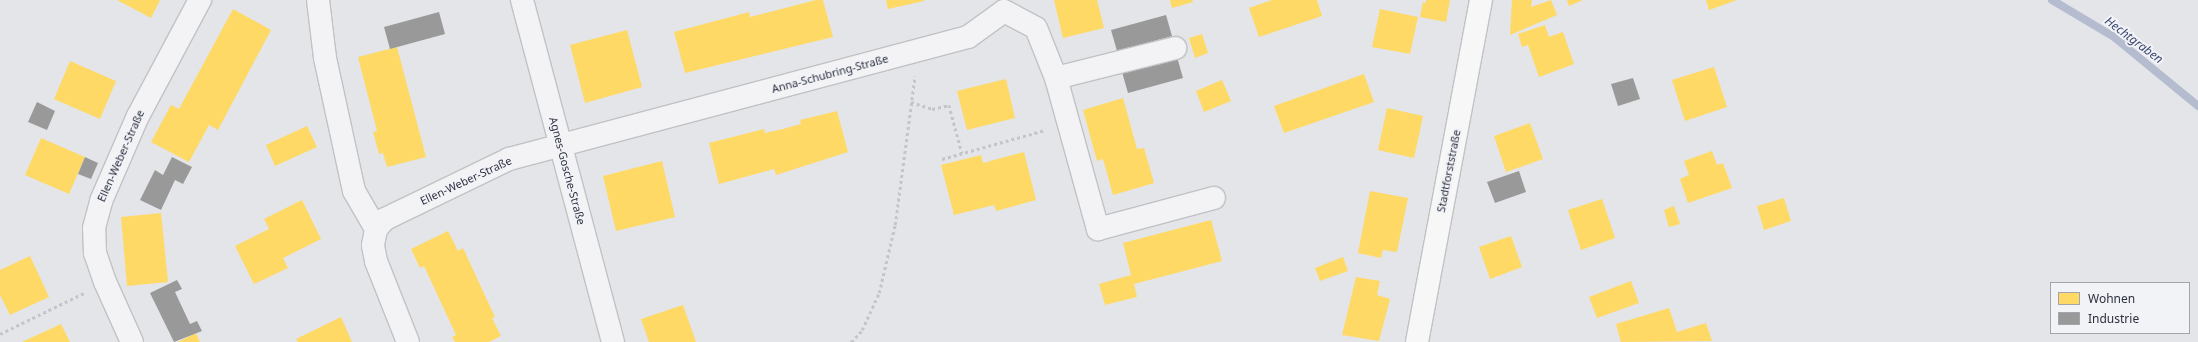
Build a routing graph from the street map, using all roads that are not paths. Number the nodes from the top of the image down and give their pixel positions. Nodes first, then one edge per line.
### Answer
1 (200, 0) edge
2 (318, 0) edge
3 (522, 0) edge
4 (1481, 0) edge
5 (1175, 48) dead end
6 (1056, 78) junction
7 (561, 146) junction
8 (1214, 198) dead end
9 (376, 229) junction
10 (132, 342) edge
11 (408, 342) edge
12 (613, 342) edge
13 (1417, 342) edge

1 - 10 street, Ellen-Weber-Straße
2 - 9 street
3 - 7 street, Agnes-Gosche-Straße
4 - 13 main road, Stadtforststraße
5 - 6 street
6 - 7 street, Anna-Schubring-Straße
6 - 8 street, Anna-Schubring-Straße
7 - 9 street, Ellen-Weber-Straße
7 - 12 street, Agnes-Gosche-Straße
9 - 11 street

